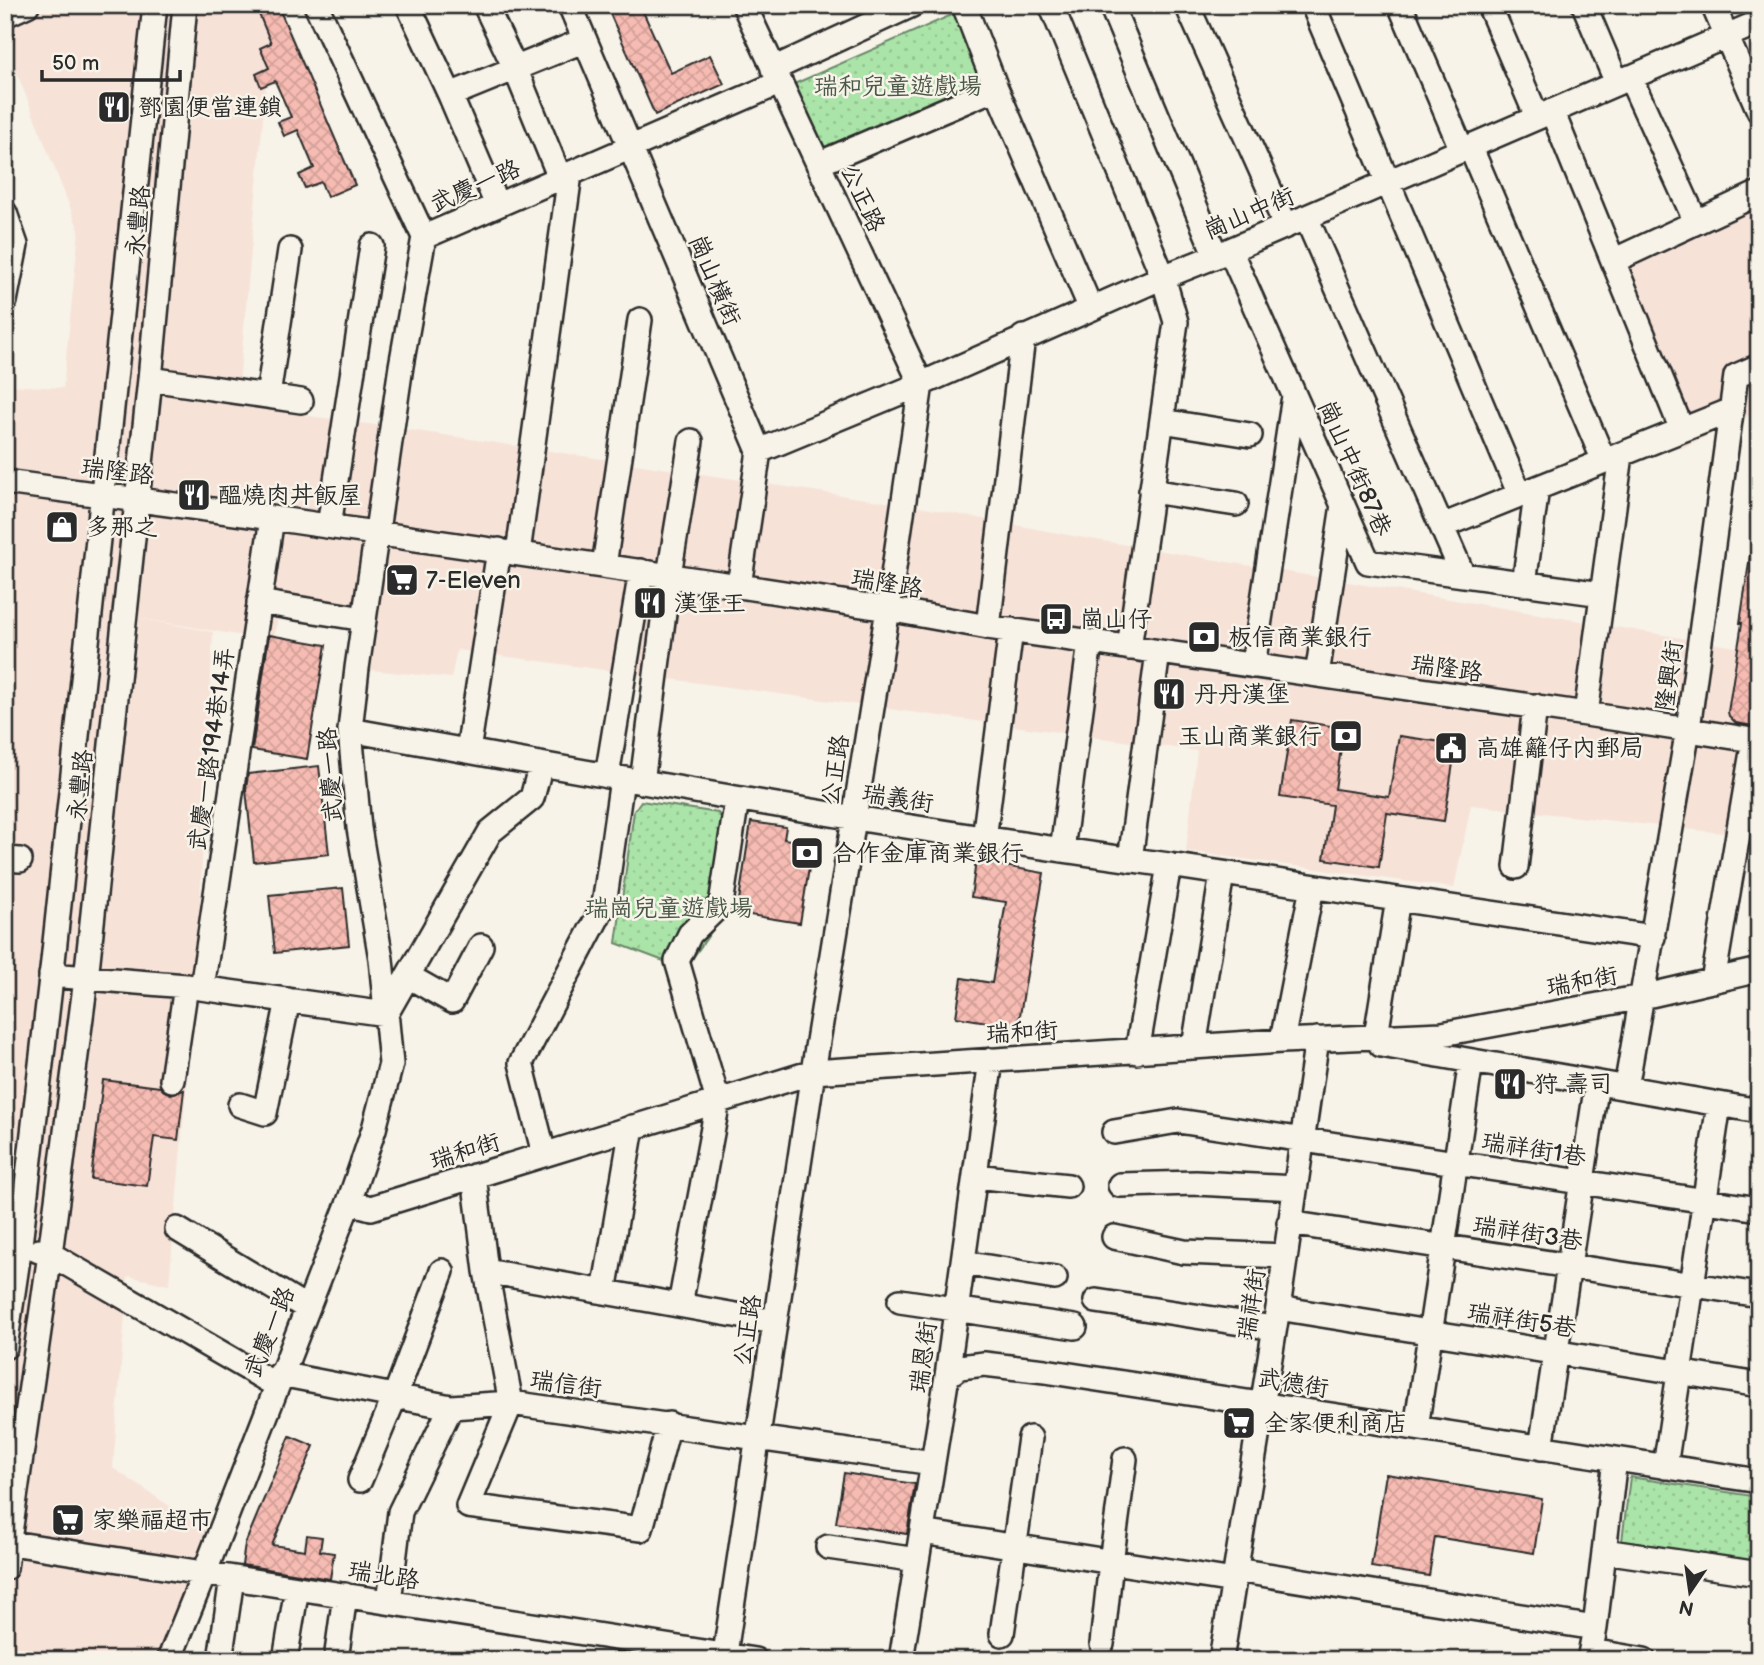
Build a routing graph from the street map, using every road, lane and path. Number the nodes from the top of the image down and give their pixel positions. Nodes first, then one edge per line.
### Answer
1 (155, 5) edge
2 (185, 5) edge
3 (316, 5) edge
4 (408, 5) edge
5 (485, 5) edge
6 (570, 5) edge
7 (744, 5) edge
8 (912, 5) edge
9 (964, 5) edge
10 (1051, 5) edge
11 (1111, 5) edge
12 (1187, 5) edge
13 (1314, 5) edge
14 (1400, 5) edge
15 (1489, 5) edge
16 (1584, 5) edge
17 (1713, 5) edge
18 (1759, 22) edge
19 (1726, 36) junction
20 (585, 40) junction
21 (515, 68) junction
22 (776, 76) junction
23 (1623, 80) junction
24 (996, 88) junction
25 (450, 95) junction
26 (1759, 111) edge
27 (1544, 114) junction
28 (631, 147) junction
29 (1466, 148) junction
30 (818, 164) junction
31 (565, 176) junction
32 (1389, 181) junction
33 (1759, 193) edge
34 (497, 205) junction
35 (5, 213) edge
36 (1296, 222) junction
37 (1696, 222) junction
38 (424, 237) junction
39 (373, 246) dead end
40 (290, 250) dead end
41 (1223, 253) junction
42 (1613, 261) junction
43 (1163, 277) junction
44 (5, 301) edge
45 (1091, 309) junction
46 (640, 320) dead end
47 (1023, 337) junction
48 (1759, 366) edge
49 (150, 379) junction
50 (922, 384) junction
51 (268, 396) junction
52 (1294, 396) junction
53 (301, 401) dead end
54 (1731, 410) junction
55 (1162, 421) junction
56 (1682, 430) junction
57 (1250, 435) dead end
58 (691, 441) dead end
59 (759, 451) junction
60 (1612, 458) junction
61 (5, 482) edge
62 (1152, 491) junction
63 (1529, 491) junction
64 (103, 496) junction
65 (137, 500) junction
66 (1236, 504) dead end
67 (1343, 505) junction
68 (272, 517) junction
69 (329, 526) junction
70 (1442, 526) junction
71 (377, 533) junction
72 (508, 552) junction
73 (604, 566) junction
74 (641, 571) junction
75 (669, 575) junction
76 (1462, 575) junction
77 (1524, 584) junction
78 (739, 586) junction
79 (1602, 594) junction
80 (259, 602) junction
81 (888, 609) junction
82 (364, 619) junction
83 (988, 627) junction
84 (1011, 630) junction
85 (1090, 642) junction
86 (1129, 648) junction
87 (1158, 652) junction
88 (1253, 666) junction
89 (1317, 675) junction
90 (1535, 706) junction
91 (1586, 714) junction
92 (1688, 729) junction
93 (350, 730) junction
94 (1756, 740) edge
95 (468, 751) junction
96 (541, 764) junction
97 (624, 779) junction
98 (737, 799) junction
99 (854, 818) junction
100 (984, 839) junction
101 (1062, 850) junction
102 (1130, 860) junction
103 (1169, 865) junction
104 (1516, 867) dead end
105 (1222, 874) junction
106 (1312, 887) junction
107 (1398, 900) junction
108 (1653, 937) junction
109 (481, 946) dead end
110 (1759, 970) edge
111 (51, 975) junction
112 (408, 976) junction
113 (86, 979) junction
114 (1713, 981) junction
115 (194, 987) junction
116 (1642, 997) junction
117 (288, 1000) junction
118 (386, 1014) junction
119 (1376, 1037) junction
120 (1340, 1038) junction
121 (1317, 1039) junction
122 (1282, 1041) junction
123 (1194, 1047) junction
124 (1137, 1052) junction
125 (991, 1060) junction
126 (1471, 1061) junction
127 (813, 1072) junction
128 (172, 1080) dead end
129 (1597, 1083) junction
130 (1626, 1088) junction
131 (718, 1101) junction
132 (1719, 1104) junction
133 (240, 1105) dead end
134 (1759, 1111) edge
135 (632, 1127) junction
136 (1114, 1132) dead end
137 (1302, 1141) junction
138 (544, 1154) junction
139 (1455, 1164) junction
140 (474, 1176) junction
141 (975, 1176) junction
142 (1581, 1183) junction
143 (1120, 1185) dead end
144 (1068, 1186) dead end
145 (1295, 1188) junction
146 (1704, 1201) junction
147 (349, 1202) junction
148 (1759, 1209) edge
149 (1289, 1223) junction
150 (177, 1229) dead end
151 (1114, 1237) dead end
152 (13, 1240) edge
153 (1443, 1247) junction
154 (50, 1254) junction
155 (1285, 1256) junction
156 (963, 1263) junction
157 (1568, 1266) junction
158 (442, 1271) dead end
159 (486, 1271) junction
160 (1055, 1278) dead end
161 (1692, 1285) junction
162 (604, 1292) junction
163 (1759, 1295) edge
164 (900, 1301) dead end
165 (1096, 1301) dead end
166 (680, 1306) junction
167 (307, 1308) junction
168 (956, 1309) junction
169 (1276, 1318) junction
170 (775, 1322) junction
171 (1075, 1327) dead end
172 (1431, 1332) junction
173 (5, 1347) edge
174 (1556, 1352) junction
175 (1679, 1372) junction
176 (947, 1376) junction
177 (278, 1380) junction
178 (1759, 1385) edge
179 (395, 1396) junction
180 (511, 1402) junction
181 (1263, 1405) junction
182 (451, 1407) junction
183 (669, 1424) junction
184 (1416, 1428) junction
185 (758, 1437) junction
186 (1030, 1438) dead end
187 (1541, 1448) junction
188 (1125, 1459) dead end
189 (1615, 1459) junction
190 (933, 1463) junction
191 (1665, 1467) junction
192 (360, 1480) dead end
193 (1759, 1481) edge
194 (922, 1532) junction
195 (7, 1542) edge
196 (1015, 1546) junction
197 (828, 1547) dead end
198 (1604, 1551) junction
199 (917, 1560) junction
200 (1111, 1562) junction
201 (5, 1568) edge
202 (204, 1574) junction
203 (1759, 1574) edge
204 (1235, 1575) junction
205 (232, 1578) junction
206 (297, 1588) junction
207 (345, 1595) junction
208 (389, 1602) junction
209 (1595, 1628) junction
210 (1002, 1634) dead end
211 (1102, 1644) dead end
212 (1590, 1655) edge
213 (724, 1657) edge
214 (169, 1660) edge
215 (220, 1660) edge
216 (285, 1660) edge
217 (336, 1660) edge
218 (755, 1660) edge
219 (901, 1660) edge
220 (1221, 1660) edge
221 (1644, 1660) edge

1 - 64 street, 永豐路
2 - 49 street, 永豐路
3 - 38 street
4 - 25 street
5 - 21 street
6 - 20 street, 崗山橫街
7 - 22 street, 公正路
8 - 22 street, 武慶一路
9 - 24 street
10 - 43 street
11 - 41 street, 崗山中街87巷
12 - 36 street
13 - 32 street
14 - 29 street
15 - 27 street
16 - 23 street
17 - 19 street
18 - 19 street, 崗山中街
19 - 23 street, 崗山中街
19 - 26 street
20 - 21 street
20 - 28 street, 崗山橫街
21 - 25 street
21 - 31 street
22 - 28 street, 武慶一路
22 - 30 street, 公正路
23 - 27 street, 崗山中街
23 - 37 street
24 - 30 street
24 - 45 street
25 - 34 street
27 - 29 street, 崗山中街
27 - 42 street
28 - 31 street, 武慶一路
28 - 59 street, 崗山橫街
29 - 32 street, 崗山中街
29 - 60 street
30 - 50 street, 公正路
31 - 34 street, 武慶一路
31 - 72 street
32 - 36 street, 崗山中街
32 - 63 street
33 - 37 street
34 - 38 street, 武慶一路
35 - 44 street
36 - 41 street, 崗山中街
36 - 70 street
37 - 42 street
38 - 71 street, 武慶一路
39 - 69 street
40 - 51 street
41 - 43 street, 崗山中街
41 - 52 street, 崗山中街87巷
42 - 56 street
43 - 45 street, 崗山中街
43 - 55 street
45 - 47 street, 崗山中街
46 - 73 street
47 - 50 street, 崗山中街
47 - 83 street
48 - 54 street, 隆興街
49 - 51 street
49 - 65 street, 永豐路
50 - 59 street, 崗山中街
50 - 81 street, 公正路
51 - 53 street
52 - 67 street, 崗山中街87巷
52 - 88 street
54 - 56 street
54 - 92 street, 隆興街
55 - 57 street
55 - 62 street
56 - 60 street
58 - 75 street
59 - 78 street
60 - 63 street
60 - 79 street
61 - 64 street, 瑞隆路
62 - 66 street
62 - 86 street
63 - 70 street
63 - 77 street
64 - 65 street, 瑞隆路
64 - 111 street, 永豐路
65 - 68 street, 瑞隆路
65 - 113 street, 永豐路
67 - 76 street, 崗山中街87巷
67 - 89 street
68 - 69 street, 瑞隆路
68 - 80 street, 武慶一路194巷14弄
69 - 71 street, 瑞隆路
70 - 76 street
71 - 72 street, 瑞隆路
71 - 82 street, 武慶一路
72 - 73 street, 瑞隆路
72 - 95 street
73 - 74 street, 瑞隆路
74 - 75 street, 瑞隆路
74 - 97 street
75 - 78 street, 瑞隆路
75 - 97 street
76 - 77 street, 崗山中街87巷
77 - 79 street, 崗山中街87巷
78 - 81 street, 瑞隆路
79 - 91 street
80 - 82 street
80 - 115 street, 武慶一路194巷14弄
81 - 83 street, 瑞隆路
81 - 99 street, 公正路
82 - 93 street, 武慶一路
83 - 84 street, 瑞隆路
84 - 85 street, 瑞隆路
84 - 100 street
85 - 86 street, 瑞隆路
85 - 101 street
86 - 87 street, 瑞隆路
87 - 88 street, 瑞隆路
87 - 102 street
88 - 89 street, 瑞隆路
89 - 90 street, 瑞隆路
90 - 91 street, 瑞隆路
90 - 104 street
91 - 92 street, 瑞隆路
92 - 94 street, 瑞隆路
92 - 108 street, 隆興街
93 - 95 street, 瑞義街
93 - 118 street, 武慶一路
94 - 114 street
95 - 96 street, 瑞義街
96 - 97 street, 瑞義街
96 - 112 street
97 - 98 street, 瑞義街
97 - 138 street
98 - 99 street, 瑞義街
98 - 131 street
99 - 100 street, 瑞義街
99 - 127 street, 公正路
100 - 101 street, 瑞義街
101 - 102 street, 瑞義街
102 - 103 street, 瑞義街
103 - 105 street, 瑞義街
103 - 124 street
105 - 106 street, 瑞義街
105 - 123 street
106 - 107 street, 瑞義街
106 - 122 street
107 - 108 street, 瑞義街
107 - 119 street
108 - 116 street, 隆興街
109 - 112 street
110 - 114 street, 瑞和街
111 - 113 street
111 - 152 street, 永豐路
112 - 118 street
113 - 115 street
113 - 154 street, 永豐路
114 - 116 street, 瑞和街
115 - 117 street
115 - 128 street, 武慶一路194巷14弄
116 - 119 street, 瑞和街
116 - 130 street, 隆興街
117 - 118 street
117 - 133 street
118 - 147 street, 武慶一路
119 - 120 street, 瑞和街
120 - 121 street, 瑞和街
120 - 126 street
121 - 122 street, 瑞和街
121 - 137 street, 瑞祥街
122 - 123 street, 瑞和街
123 - 124 street, 瑞和街
124 - 125 street, 瑞和街
125 - 127 street, 瑞和街
125 - 141 street, 瑞恩街
126 - 129 street
126 - 139 street
127 - 131 street, 瑞和街
127 - 170 street, 公正路
129 - 130 street
129 - 142 street
130 - 132 street
131 - 135 street, 瑞和街
131 - 166 street
132 - 134 street
132 - 146 street
135 - 138 street, 瑞和街
135 - 162 street
136 - 137 street, 瑞祥街1巷
137 - 139 street, 瑞祥街1巷
137 - 145 street, 瑞祥街
138 - 140 street, 瑞和街
139 - 142 street, 瑞祥街1巷
139 - 153 street
140 - 147 street, 瑞和街
140 - 159 street, 瑞信街
141 - 144 street
141 - 156 street, 瑞恩街
142 - 146 street, 瑞祥街1巷
142 - 157 street
143 - 145 street
145 - 149 street, 瑞祥街
146 - 148 street, 瑞祥街1巷
146 - 161 street
147 - 167 street, 武慶一路
149 - 153 street, 瑞祥街3巷
149 - 155 street, 瑞祥街
150 - 167 street
151 - 155 street
152 - 154 street
152 - 173 street, 永豐路
153 - 157 street, 瑞祥街3巷
153 - 172 street
154 - 177 street
154 - 195 street, 永豐路
155 - 169 street, 瑞祥街
156 - 160 street
156 - 168 street, 瑞恩街
157 - 161 street, 瑞祥街3巷
157 - 174 street
158 - 179 street
159 - 162 street
159 - 180 street, 瑞信街
161 - 163 street, 瑞祥街3巷
161 - 175 street
162 - 166 street
164 - 168 street
165 - 169 street, 瑞祥街5巷
166 - 170 street
167 - 177 street, 武慶一路
168 - 171 street
168 - 176 street, 瑞恩街
169 - 172 street, 瑞祥街5巷
169 - 181 street, 瑞祥街
170 - 185 street, 公正路
172 - 174 street, 瑞祥街5巷
172 - 184 street
174 - 175 street, 瑞祥街5巷
174 - 187 street
175 - 178 street, 瑞祥街5巷
175 - 191 street
176 - 181 street, 武德街
176 - 190 street, 瑞恩街
177 - 179 street
177 - 202 street, 武慶一路
179 - 182 street
179 - 192 street
180 - 182 street
180 - 183 street, 瑞信街
180 - 183 street
181 - 184 street, 武德街
181 - 204 street, 瑞祥街
182 - 208 street
183 - 185 street, 瑞信街
184 - 187 street, 武德街
185 - 190 street, 瑞信街
185 - 213 street, 公正路
186 - 196 street
187 - 189 street, 武德街
188 - 200 street
189 - 191 street, 武德街
189 - 198 street
190 - 194 street, 瑞恩街
191 - 193 street, 武德街
194 - 196 street
194 - 199 street, 瑞恩街
195 - 201 street, 永豐路
195 - 202 street, 瑞北路
196 - 200 street
196 - 210 street
197 - 199 street
198 - 203 street
198 - 209 street
199 - 219 street, 瑞恩街
200 - 204 street
200 - 211 street
202 - 205 street, 瑞北路
202 - 214 street, 武慶一路
204 - 209 street
204 - 220 street, 瑞祥街
205 - 206 street, 瑞北路
205 - 215 street
206 - 207 street, 瑞北路
206 - 216 street
207 - 208 street, 瑞北路
207 - 217 street
208 - 213 street, 瑞北路
209 - 212 street
212 - 221 street
213 - 218 street, 瑞北路

